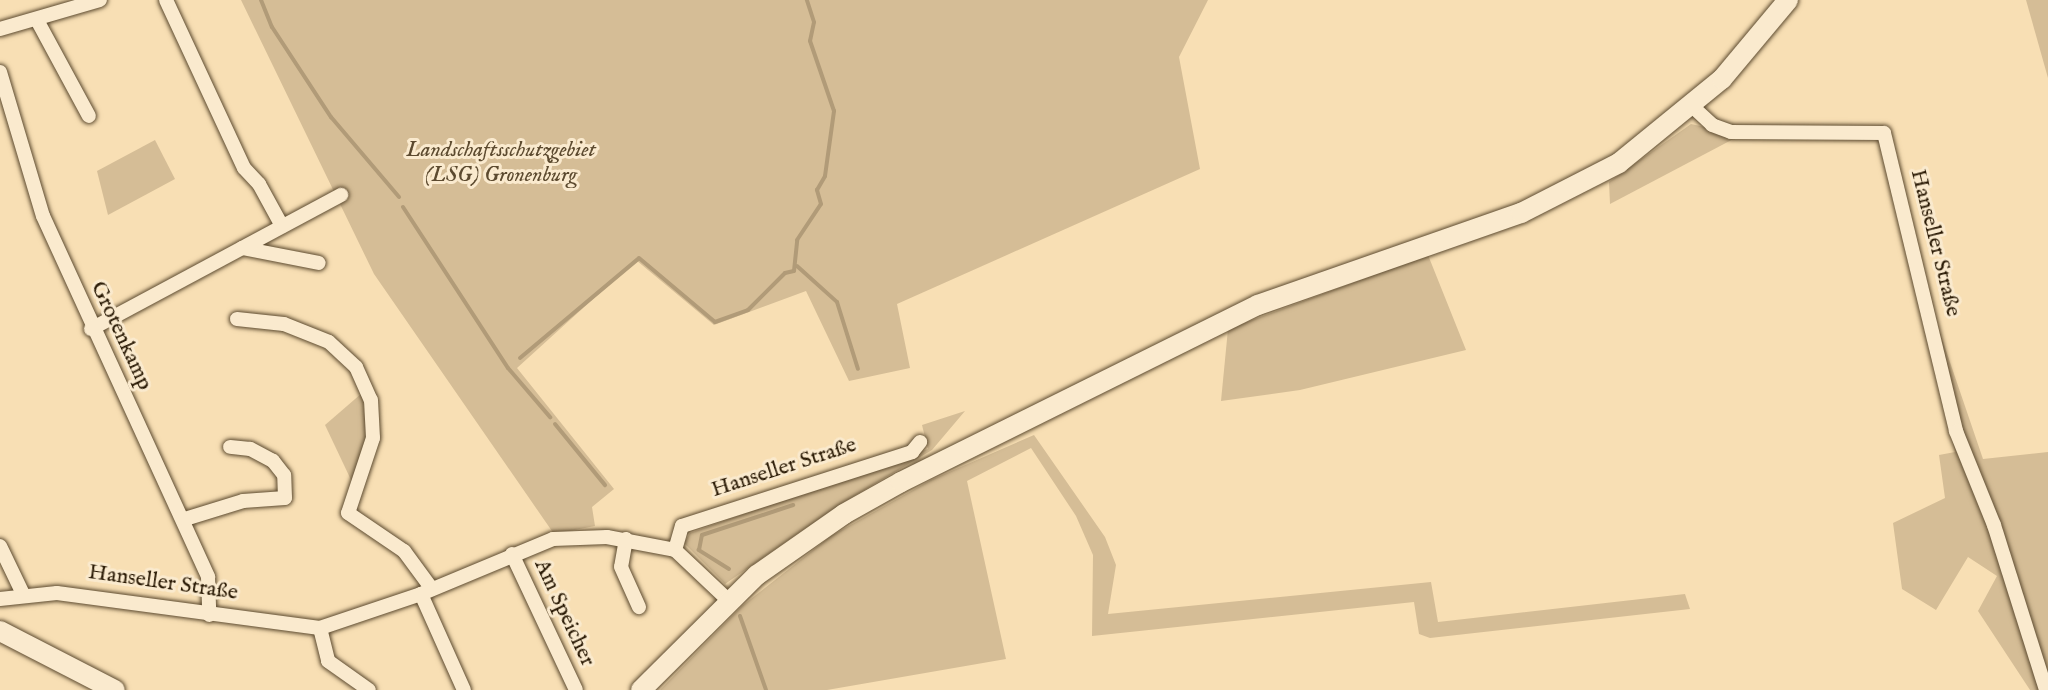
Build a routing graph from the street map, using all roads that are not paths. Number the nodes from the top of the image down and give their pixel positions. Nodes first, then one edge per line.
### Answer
1 (100, 0) edge
2 (166, 0) edge
3 (1788, 0) edge
4 (37, 20) junction
5 (0, 29) edge
6 (0, 72) edge
7 (1693, 107) junction
8 (89, 116) dead end
9 (341, 195) dead end
10 (282, 226) junction
11 (242, 248) junction
12 (319, 263) dead end
13 (237, 319) dead end
14 (91, 329) junction
15 (920, 442) dead end
16 (230, 447) dead end
17 (185, 519) junction
18 (626, 539) junction
19 (0, 546) edge
20 (675, 550) junction
21 (512, 554) junction
22 (426, 592) junction
23 (23, 594) junction
24 (0, 599) edge
25 (728, 600) junction
26 (639, 607) dead end
27 (209, 615) junction
28 (320, 628) junction
29 (0, 631) edge
30 (103, 687) edge
31 (369, 690) edge
32 (464, 690) edge
33 (576, 690) edge
34 (641, 690) edge
35 (2046, 690) edge

1 - 4 street
2 - 10 street
3 - 7 main road
4 - 5 street
4 - 8 street
6 - 14 street, Grotenkamp
7 - 25 main road
7 - 35 street, Hanseller Straße
9 - 10 street
10 - 11 street
11 - 12 street
11 - 14 street
13 - 22 street
14 - 17 street, Grotenkamp
15 - 20 street, Hanseller Straße
16 - 17 street
17 - 27 street, Grotenkamp
18 - 20 street, Hanseller Straße
18 - 21 street, Hanseller Straße
18 - 26 street
19 - 23 street
20 - 25 street
21 - 22 street, Hanseller Straße
21 - 33 street, Am Speicher
22 - 28 street, Hanseller Straße
22 - 32 street
23 - 24 street, Hanseller Straße
23 - 27 street, Hanseller Straße
25 - 34 main road
27 - 28 street, Hanseller Straße
28 - 31 street
29 - 30 main road

